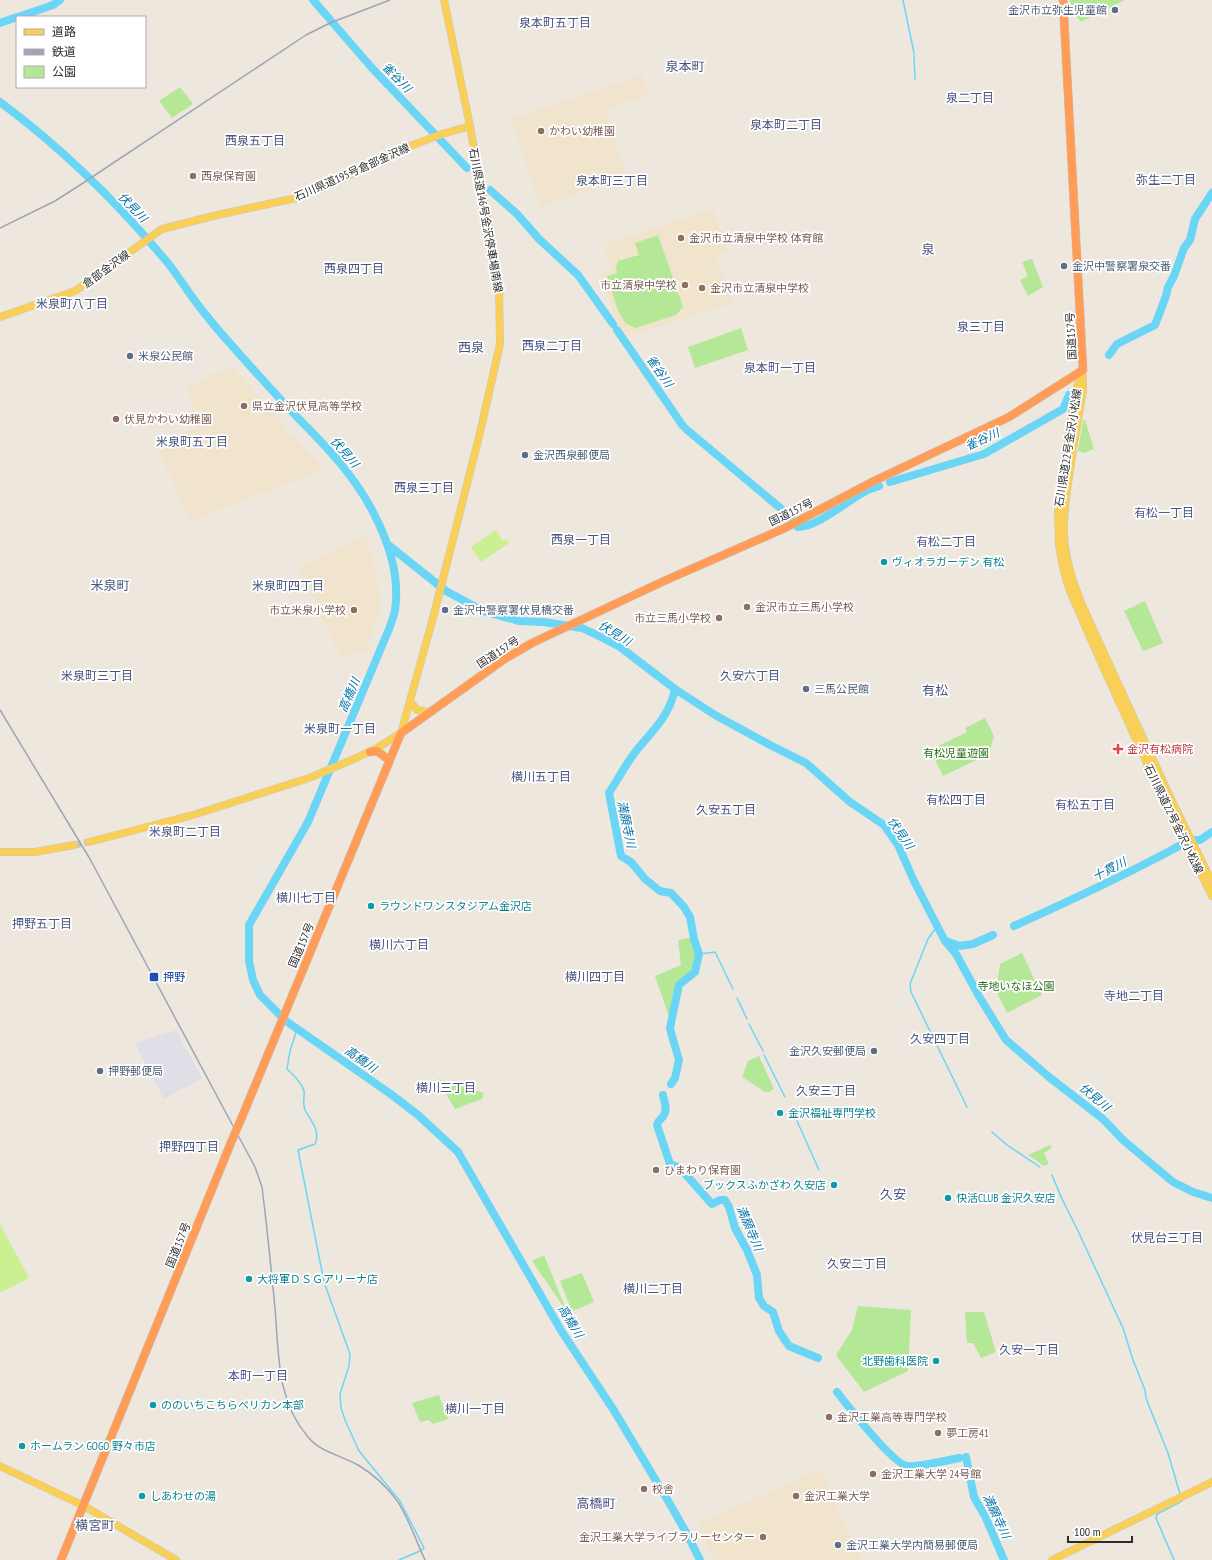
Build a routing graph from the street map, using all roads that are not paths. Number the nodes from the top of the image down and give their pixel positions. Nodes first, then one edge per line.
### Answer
1 (444, 0) edge
2 (1063, 0) edge
3 (470, 126) junction
4 (162, 229) joint
5 (0, 317) edge
6 (1084, 370) junction
7 (410, 701) junction
8 (429, 712) junction
9 (401, 733) junction
10 (370, 752) junction
11 (389, 760) junction
12 (89, 842) tunnel mouth
13 (1189, 843) junction
14 (74, 845) tunnel mouth
15 (0, 852) edge
16 (1212, 882) edge
17 (1212, 896) edge
18 (0, 1466) edge
19 (1212, 1482) edge
20 (84, 1506) junction
21 (61, 1560) edge
22 (176, 1560) edge
23 (1052, 1560) edge

1 - 3 main road, 石川県道146号金沢停車場南線
2 - 6 highway, 国道157号
3 - 4 main road, 石川県道195号倉部金沢線
3 - 7 main road, 石川県道146号金沢停車場南線
4 - 5 main road, 倉部金沢線
6 - 8 highway, 国道157号
6 - 13 main road, 石川県道22号金沢小松線
7 - 8 main road
7 - 9 main road
8 - 9 highway, 国道157号
9 - 10 main road
9 - 11 highway, 国道157号
10 - 11 highway
10 - 12 main road
11 - 20 highway, 国道157号, bridge
13 - 16 main road, 石川県道22号金沢小松線
13 - 17 main road, 石川県道22号金沢小松線
14 - 15 main road
18 - 20 main road
19 - 23 main road
20 - 21 highway, 国道157号
20 - 22 main road

